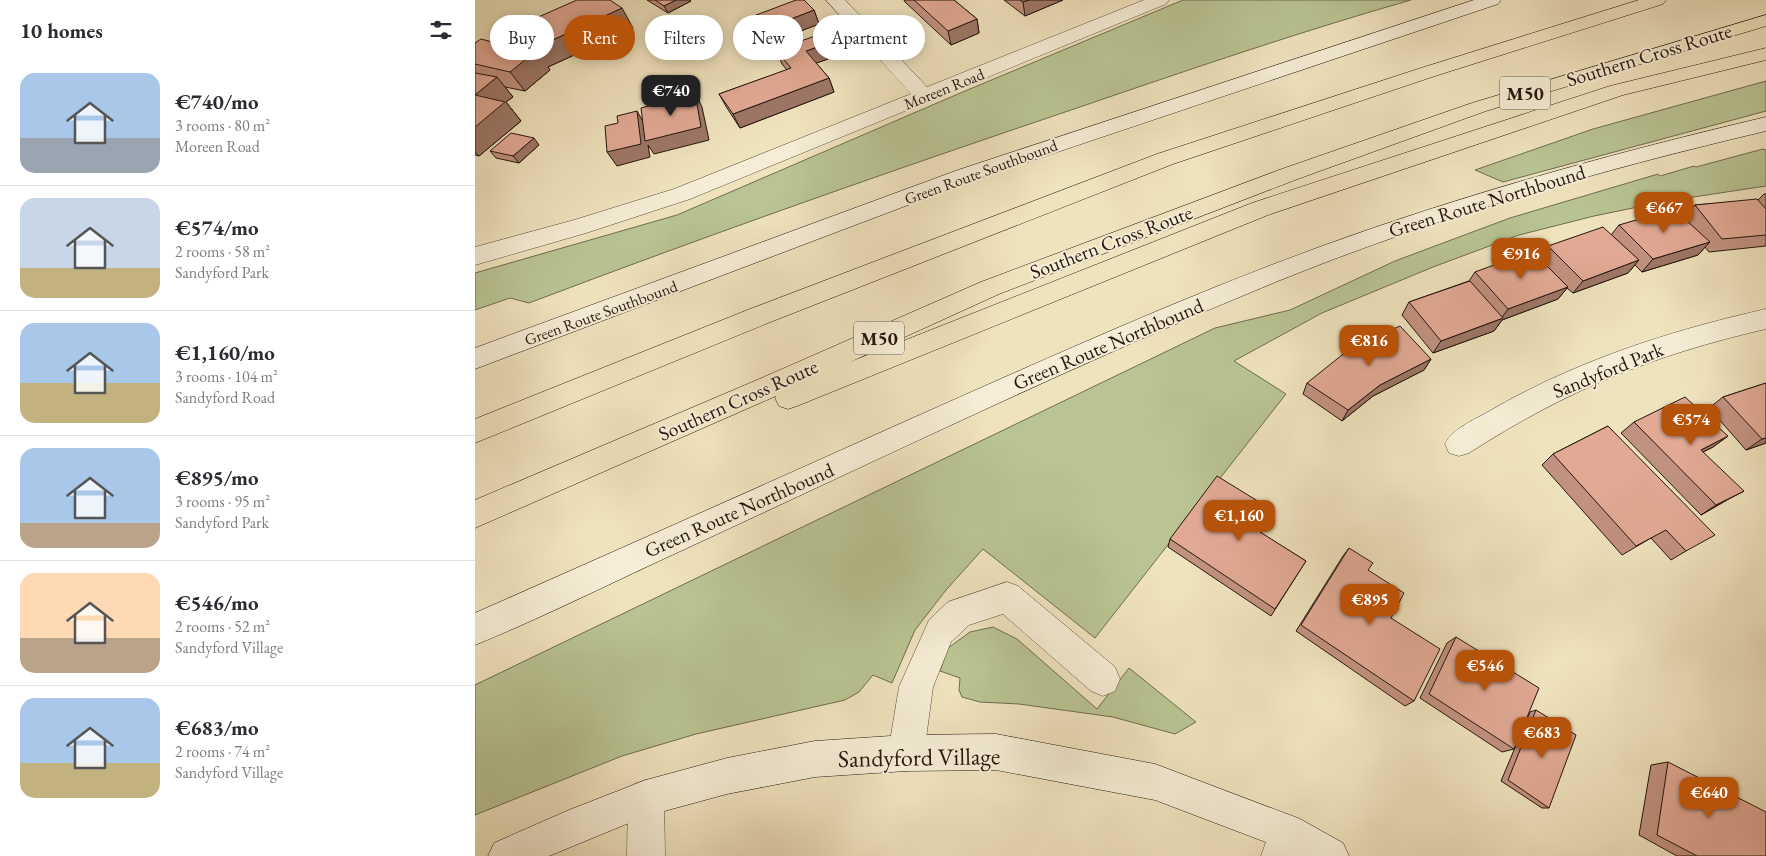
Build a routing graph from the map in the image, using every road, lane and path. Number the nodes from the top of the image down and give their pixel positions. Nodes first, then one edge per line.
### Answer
1 (835, 0) edge
2 (1160, 0) edge
3 (1492, 0) edge
4 (1611, 0) edge
5 (1657, 0) edge
6 (1766, 20) edge
7 (1766, 54) edge
8 (925, 97) junction
9 (1766, 124) edge
10 (1165, 159) junction
11 (475, 256) edge
12 (1766, 319) edge
13 (475, 360) edge
14 (475, 431) edge
15 (1459, 444) dead end
16 (571, 473) junction
17 (475, 514) edge
18 (475, 629) edge
19 (1103, 679) dead end
20 (906, 753) junction
21 (646, 798) junction
22 (1283, 844) edge
23 (507, 856) edge
24 (646, 856) edge
25 (1330, 856) edge

1 - 8 main road
2 - 8 main road, Moreen Road
3 - 13 main road, Green Route Southbound
4 - 10 highway
5 - 10 highway, M50
6 - 16 highway, Southern Cross Route / M50
7 - 16 highway
8 - 11 main road, Moreen Road
9 - 18 main road, Green Route Northbound
10 - 14 highway, M50
12 - 15 main road, Sandyford Park
16 - 17 highway, Southern Cross Route / M50
19 - 20 main road
20 - 21 main road, Sandyford Village
20 - 22 main road, Sandyford Village
21 - 23 main road, Sandyford Village
21 - 24 main road
22 - 25 main road, Sandyford Village

